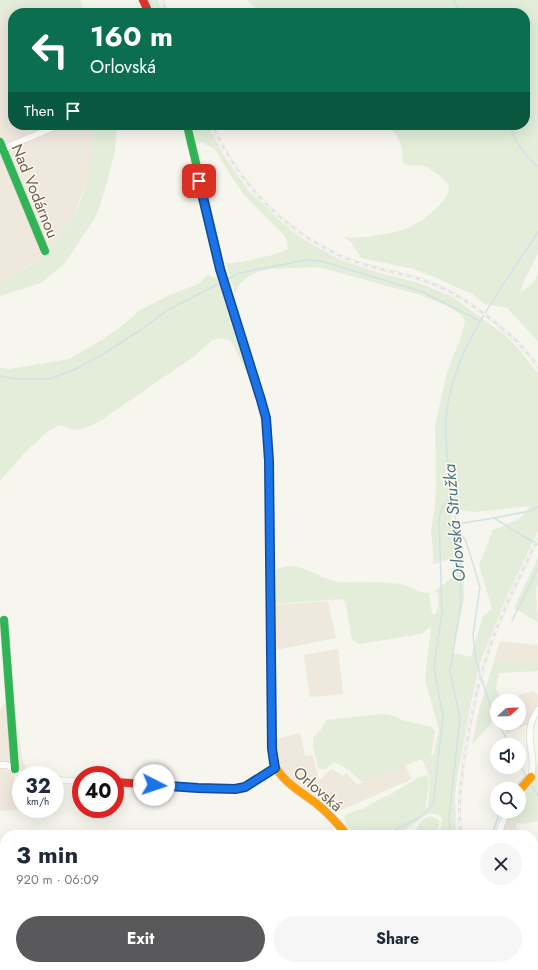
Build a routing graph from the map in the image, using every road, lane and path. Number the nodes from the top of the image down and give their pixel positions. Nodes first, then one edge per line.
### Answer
1 (46, 130) edge
2 (187, 130) edge
3 (1, 147) edge
4 (45, 251) dead end
5 (4, 620) dead end
6 (538, 710) edge
7 (0, 765) edge
8 (15, 766) edge
9 (12, 768) edge
10 (275, 768) junction
11 (529, 780) joint
12 (124, 783) edge
13 (526, 783) edge
14 (504, 818) edge
15 (342, 830) edge
16 (500, 830) edge

1 - 3 street
2 - 10 main road, Orlovská
3 - 4 main road, Nad Vodárnou
5 - 8 main road
6 - 11 street
7 - 9 street
10 - 12 main road
10 - 15 main road, Orlovská
11 - 13 main road
14 - 16 street

